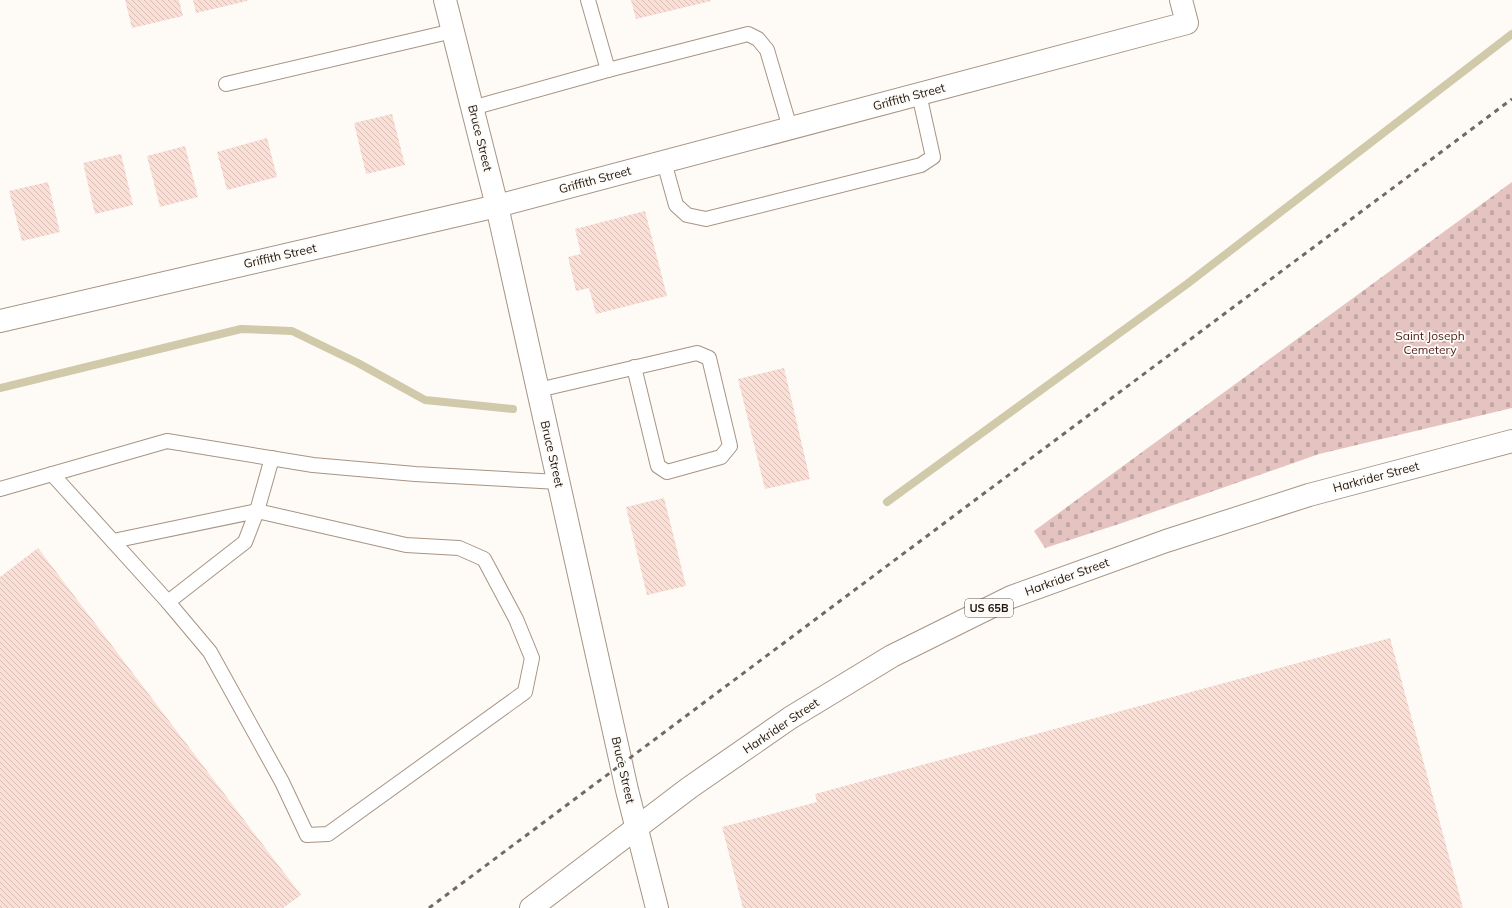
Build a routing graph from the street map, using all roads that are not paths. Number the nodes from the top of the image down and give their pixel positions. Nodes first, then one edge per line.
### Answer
1 (445, 0) edge
2 (588, 0) edge
3 (1181, 0) edge
4 (453, 31) junction
5 (608, 70) junction
6 (226, 84) dead end
7 (919, 94) junction
8 (472, 108) junction
9 (790, 128) junction
10 (664, 162) junction
11 (496, 206) junction
12 (0, 321) edge
13 (634, 367) junction
14 (538, 390) junction
15 (1512, 441) edge
16 (272, 458) junction
17 (52, 474) junction
18 (559, 482) junction
19 (0, 489) edge
20 (257, 511) junction
21 (113, 541) junction
22 (168, 602) junction
23 (636, 828) junction
24 (531, 908) edge
25 (657, 908) edge

1 - 4 street, Bruce Street
2 - 5 lane
3 - 7 street, Griffith Street
4 - 6 lane
4 - 8 street, Bruce Street
5 - 8 lane
5 - 9 lane
7 - 9 street, Griffith Street
7 - 10 lane
8 - 11 street, Bruce Street
9 - 10 street, Griffith Street
10 - 11 street, Griffith Street
11 - 12 street, Griffith Street
11 - 14 street, Bruce Street
13 - 13 lane
13 - 14 lane
14 - 18 street, Bruce Street
15 - 23 street, Harkrider Street / US 65B
16 - 17 lane
16 - 18 lane
16 - 20 lane
17 - 19 lane
17 - 21 lane
18 - 23 street, Bruce Street
20 - 21 lane
20 - 22 lane
20 - 22 lane
21 - 22 lane
23 - 24 street, Harkrider Street / US 65B
23 - 25 street, Bruce Street

